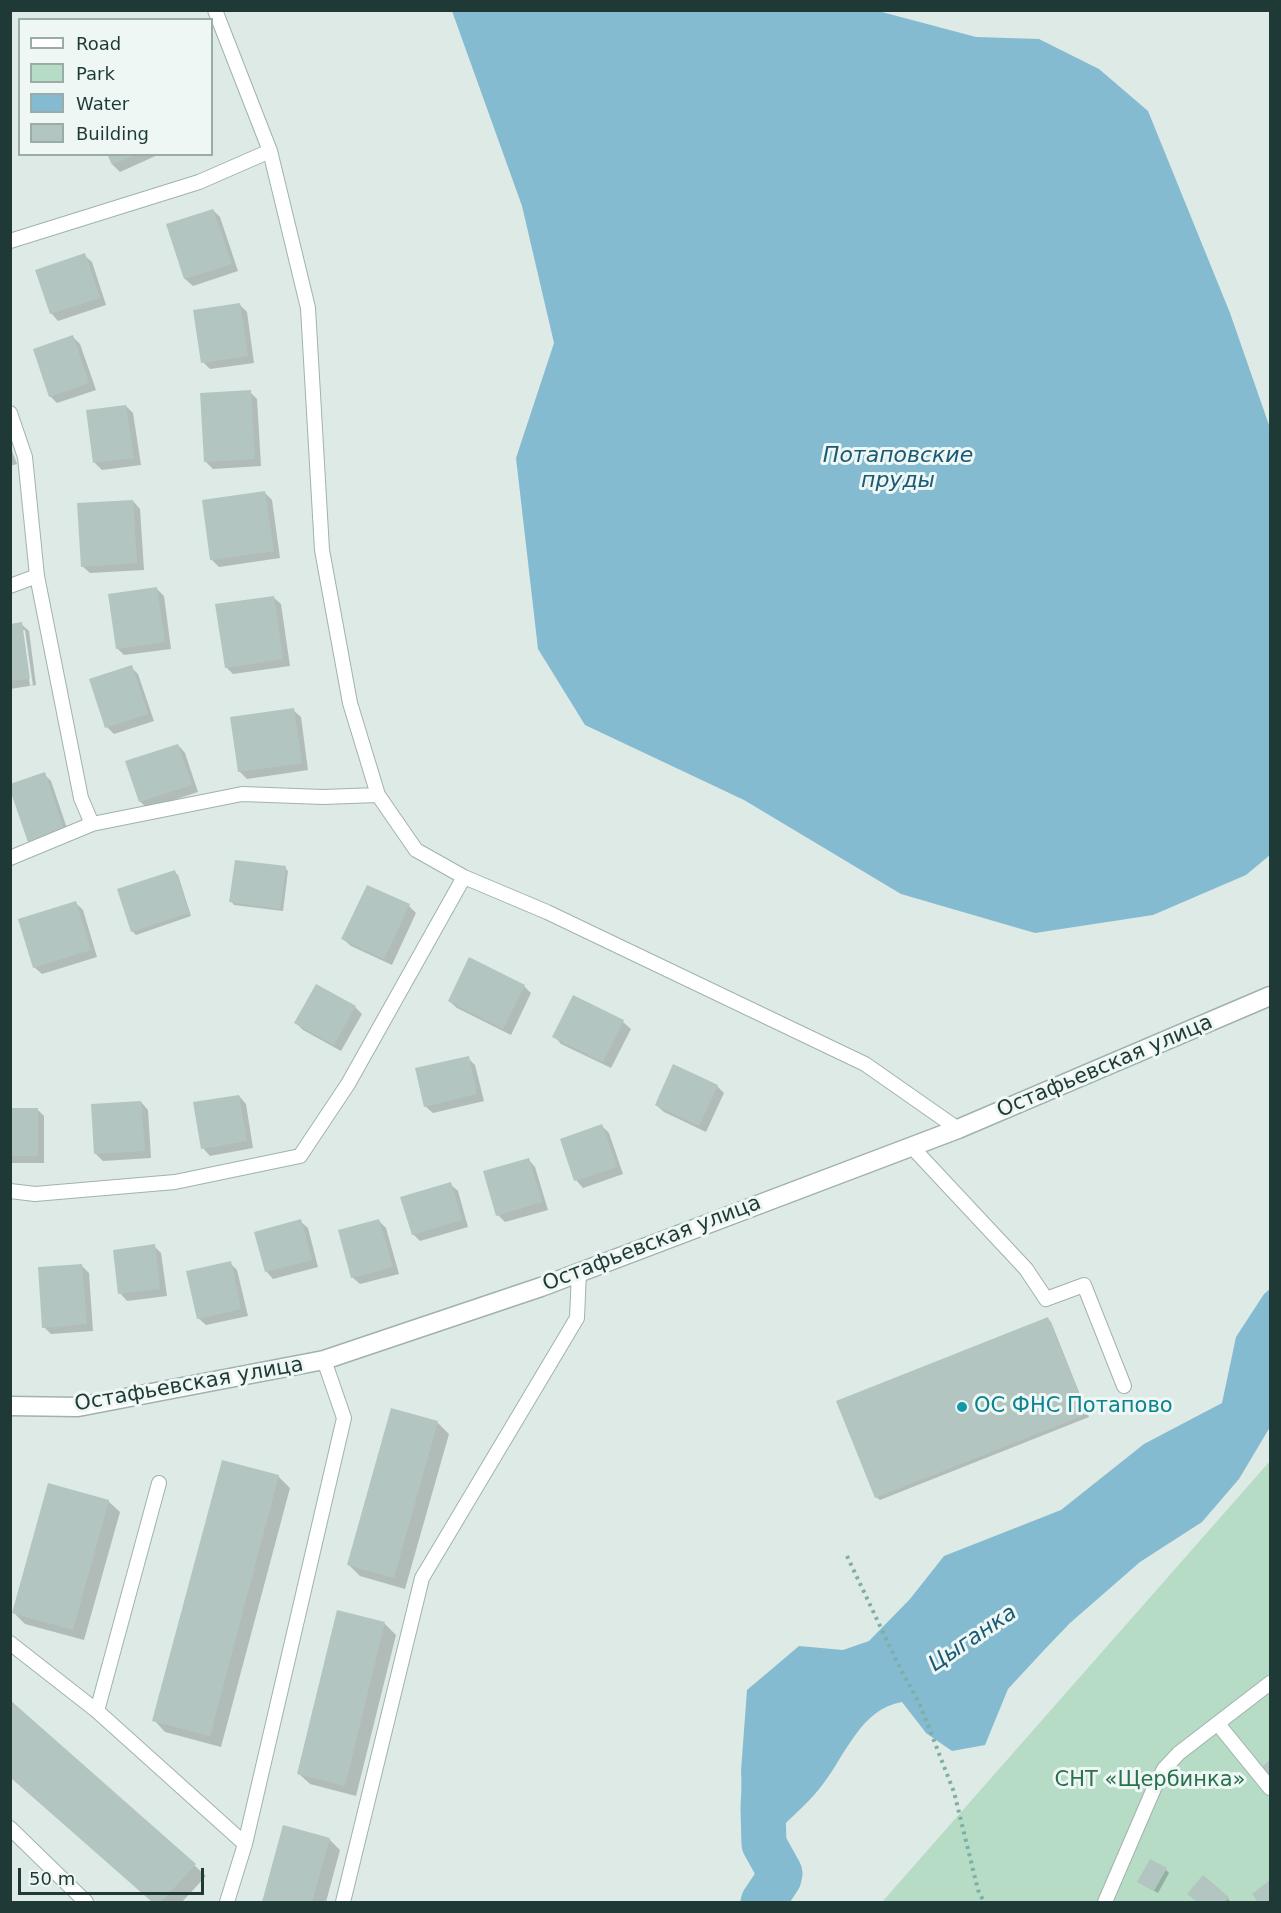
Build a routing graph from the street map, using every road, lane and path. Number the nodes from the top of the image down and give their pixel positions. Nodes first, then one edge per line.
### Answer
1 (215, 10) edge
2 (270, 151) junction
3 (10, 241) edge
4 (10, 413) edge
5 (37, 576) junction
6 (10, 586) edge
7 (378, 795) junction
8 (92, 824) junction
9 (10, 858) edge
10 (464, 878) junction
11 (1270, 996) edge
12 (958, 1129) junction
13 (911, 1146) junction
14 (10, 1191) edge
15 (579, 1272) junction
16 (324, 1360) junction
17 (1124, 1386) dead end
18 (10, 1406) edge
19 (159, 1483) dead end
20 (847, 1556) dead end
21 (10, 1643) edge
22 (1270, 1683) edge
23 (98, 1711) junction
24 (1218, 1724) junction
25 (1270, 1788) edge
26 (10, 1828) edge
27 (245, 1844) junction
28 (86, 1902) edge
29 (227, 1902) edge
30 (343, 1902) edge
31 (984, 1902) edge
32 (1105, 1902) edge

1 - 2 lane
2 - 3 lane
2 - 7 lane
4 - 5 lane
5 - 6 lane
5 - 8 lane
7 - 8 lane
7 - 10 lane
8 - 9 lane
10 - 12 lane
10 - 14 lane
11 - 12 street, Остафьевская улица
12 - 13 street, Остафьевская улица
13 - 15 street, Остафьевская улица
13 - 17 lane
15 - 16 street, Остафьевская улица
15 - 30 lane
16 - 18 street, Остафьевская улица
16 - 27 lane
19 - 23 lane
20 - 31 path
21 - 23 lane
22 - 24 lane
23 - 27 lane
24 - 25 lane
24 - 32 lane
26 - 28 lane
27 - 29 lane

